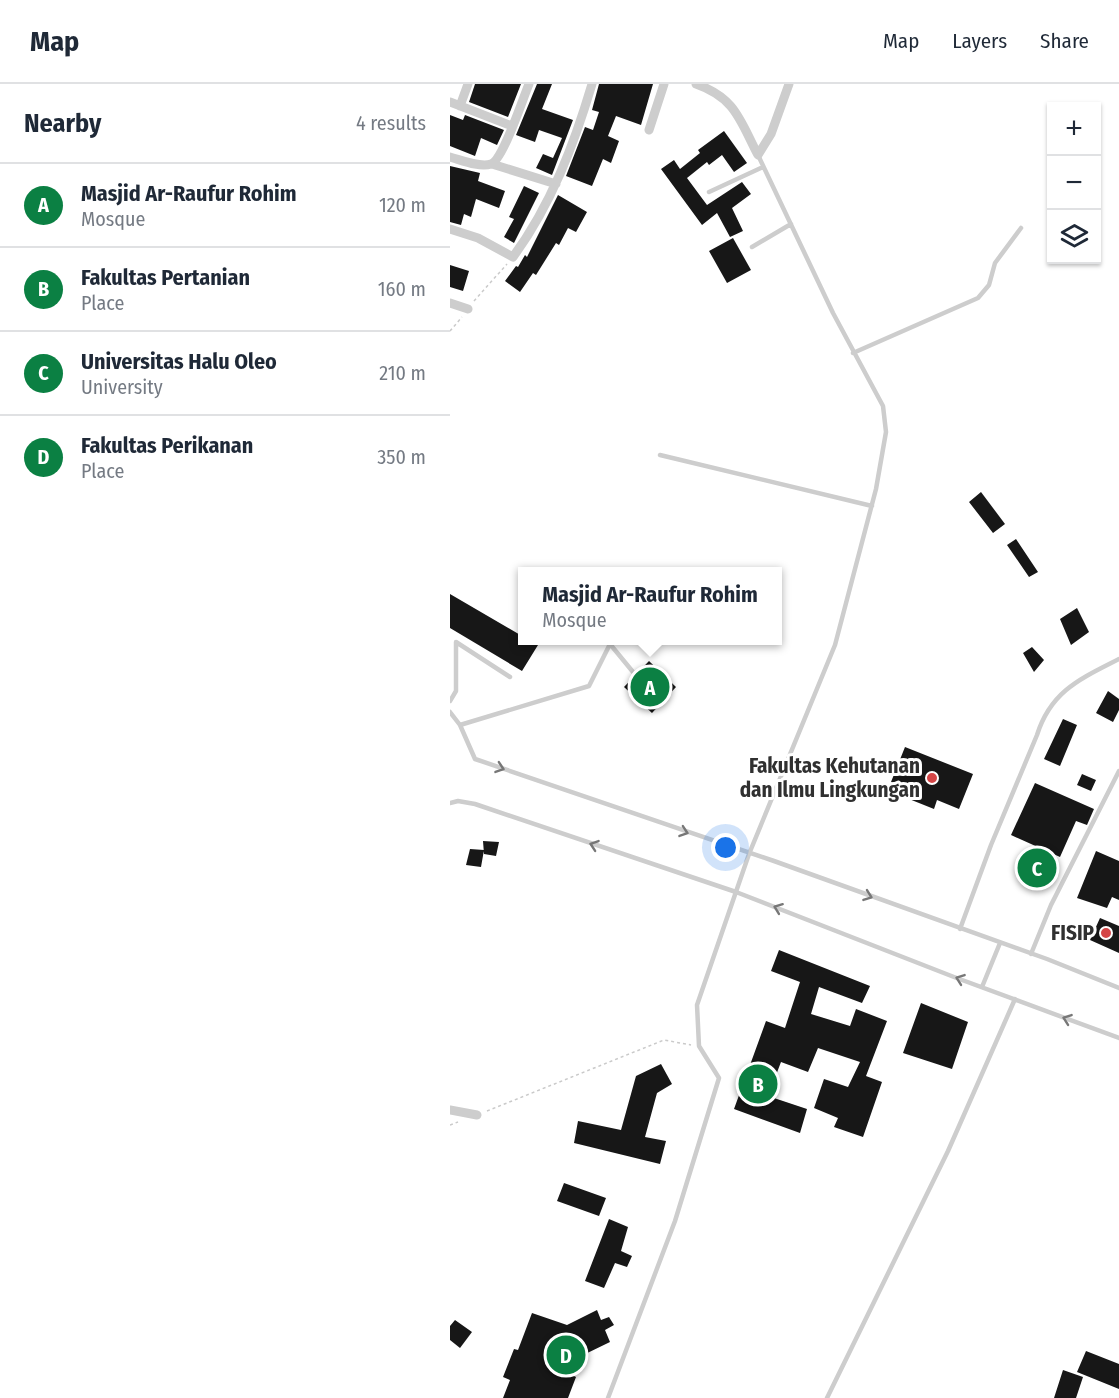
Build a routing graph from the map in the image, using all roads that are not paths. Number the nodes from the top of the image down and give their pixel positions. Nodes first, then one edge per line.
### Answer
1 (468, 84) edge
2 (529, 84) edge
3 (592, 84) edge
4 (664, 84) edge
5 (696, 84) edge
6 (789, 84) edge
7 (450, 102) edge
8 (460, 106) junction
9 (512, 126) junction
10 (649, 130) dead end
11 (758, 155) junction
12 (450, 157) edge
13 (492, 164) junction
14 (763, 167) junction
15 (556, 184) junction
16 (709, 192) dead end
17 (790, 224) junction
18 (1021, 228) dead end
19 (450, 229) edge
20 (752, 247) dead end
21 (450, 303) edge
22 (468, 309) road end
23 (854, 352) junction
24 (660, 455) dead end
25 (872, 506) junction
26 (450, 638) edge
27 (456, 642) junction
28 (610, 645) edge
29 (611, 645) edge
30 (1119, 659) edge
31 (633, 672) dead end
32 (510, 677) dead end
33 (450, 701) edge
34 (450, 712) edge
35 (460, 725) junction
36 (1119, 771) edge
37 (450, 803) edge
38 (749, 854) junction
39 (736, 892) junction
40 (960, 929) junction
41 (1000, 943) junction
42 (1031, 954) junction
43 (982, 987) junction
44 (1119, 988) edge
45 (1015, 999) junction
46 (1119, 1038) edge
47 (450, 1110) edge
48 (477, 1115) road end
49 (608, 1398) edge
50 (827, 1398) edge

1 - 8 street
2 - 9 street
3 - 15 street
4 - 10 street
5 - 11 street
6 - 11 street
7 - 8 street
8 - 9 street
9 - 13 street
11 - 14 lane
12 - 13 street
13 - 15 street
14 - 16 lane
14 - 17 lane
15 - 19 street
17 - 20 lane
17 - 23 lane
18 - 23 lane
21 - 22 street
23 - 25 lane
24 - 25 lane
25 - 38 lane
26 - 27 lane
27 - 32 lane
27 - 33 lane
28 - 35 lane
29 - 31 lane
30 - 40 lane
34 - 35 lane
35 -> 38 lane
36 - 42 lane
39 -> 37 lane
38 - 39 lane
38 -> 40 lane
43 -> 39 lane
39 - 49 lane
40 - 41 lane
41 - 42 lane
41 - 43 lane
42 - 44 lane
43 - 45 lane
46 -> 45 lane
45 - 50 lane
47 - 48 street

